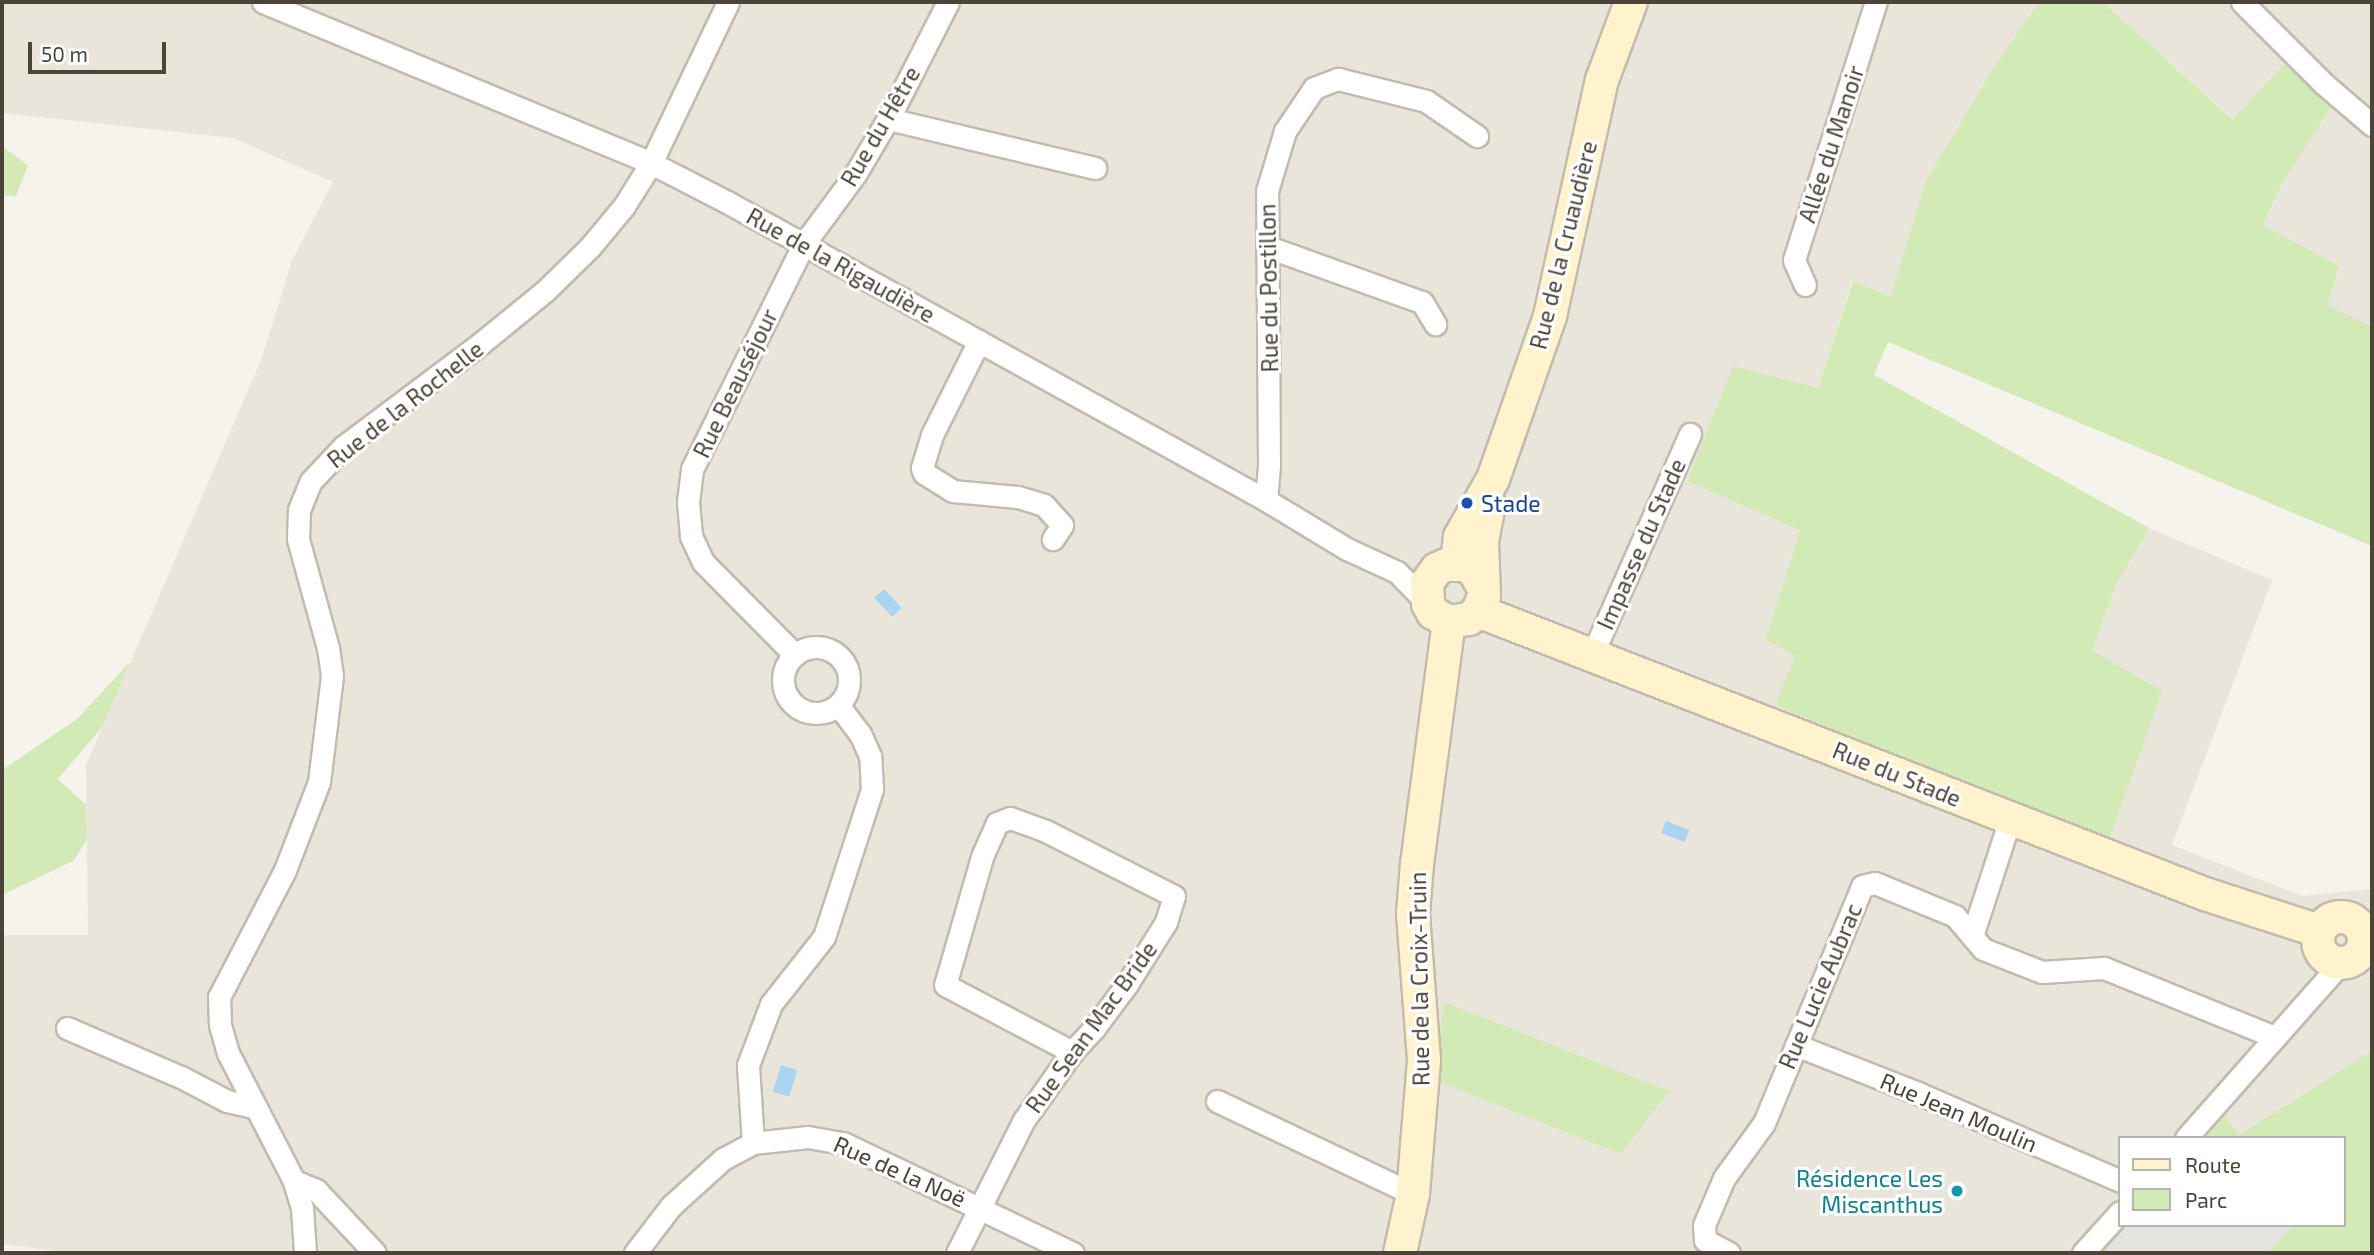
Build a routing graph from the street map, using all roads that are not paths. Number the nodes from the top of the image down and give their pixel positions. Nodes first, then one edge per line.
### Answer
1 (263, 2) edge
2 (728, 2) edge
3 (947, 2) edge
4 (1631, 2) edge
5 (1876, 2) edge
6 (2242, 2) edge
7 (888, 120) junction
8 (2372, 125) edge
9 (1477, 136) dead end
10 (651, 163) junction
11 (1095, 168) dead end
12 (803, 245) junction
13 (1268, 247) junction
14 (1805, 285) dead end
15 (1435, 324) dead end
16 (979, 341) junction
17 (1690, 434) dead end
18 (1493, 479) junction
19 (1266, 500) junction
20 (1053, 539) dead end
21 (1396, 572) junction
22 (1441, 591) junction
23 (1481, 598) junction
24 (795, 655) junction
25 (1592, 655) junction
26 (838, 705) junction
27 (2010, 819) junction
28 (2319, 931) junction
29 (2368, 932) edge
30 (1972, 936) junction
31 (2341, 963) junction
32 (67, 1028) dead end
33 (2275, 1037) junction
34 (1796, 1045) junction
35 (1072, 1052) junction
36 (1217, 1101) dead end
37 (254, 1107) junction
38 (2188, 1136) edge
39 (753, 1143) junction
40 (2118, 1180) edge
41 (295, 1181) junction
42 (1413, 1194) junction
43 (982, 1208) junction
44 (2118, 1214) edge
45 (305, 1253) edge
46 (375, 1253) edge
47 (635, 1253) edge
48 (957, 1253) edge
49 (1073, 1253) edge
50 (1400, 1253) edge
51 (1729, 1253) edge
52 (2083, 1253) edge

1 - 10 street, Rue de la Rigaudière
2 - 10 street, Rue de la Rochelle
3 - 7 street, Rue du Hêtre
4 - 18 main road, Rue de la Cruaudière
5 - 14 street, Allée du Manoir
6 - 8 street
7 - 11 street
7 - 12 street, Rue du Hêtre
9 - 13 street, Rue du Postillon
10 - 12 street, Rue de la Rigaudière
10 - 37 street, Rue de la Rochelle
12 - 16 street, Rue de la Rigaudière
12 - 24 street, Rue Beauséjour
13 - 15 street
13 - 19 street, Rue du Postillon
16 - 19 street, Rue de la Rigaudière
16 - 20 street
17 - 25 street, Impasse du Stade
18 - 22 main road, Rue de la Cruaudière
18 - 23 main road
19 - 21 street, Rue de la Rigaudière
21 - 22 street, Rue de la Rigaudière
21 - 22 street, Rue de la Rigaudière
22 - 23 main road
22 - 23 main road
22 - 42 main road, Rue de la Croix-Truin
23 - 25 main road, Rue du Stade
24 - 26 street
24 - 26 street
25 - 27 main road, Rue du Stade
26 - 39 street
27 - 28 main road, Rue du Stade
27 - 30 street
28 - 29 main road
28 - 31 main road
29 - 31 main road
30 - 33 street, Rue Lucie Aubrac
30 - 34 street, Rue Lucie Aubrac
31 - 33 street
32 - 37 street
33 - 38 street
34 - 40 street, Rue Jean Moulin
34 - 51 street, Rue Lucie Aubrac
35 - 35 street, Rue Sean Mac Bride
35 - 43 street, Rue Sean Mac Bride
36 - 42 street
37 - 41 street, Rue de la Rochelle
39 - 43 street, Rue de la Noë
39 - 47 street, Rue de la Noë
41 - 45 street
41 - 46 street
42 - 50 main road, Rue de la Croix-Truin
43 - 48 street, Rue Sean Mac Bride
43 - 49 street, Rue de la Noë
44 - 52 street

